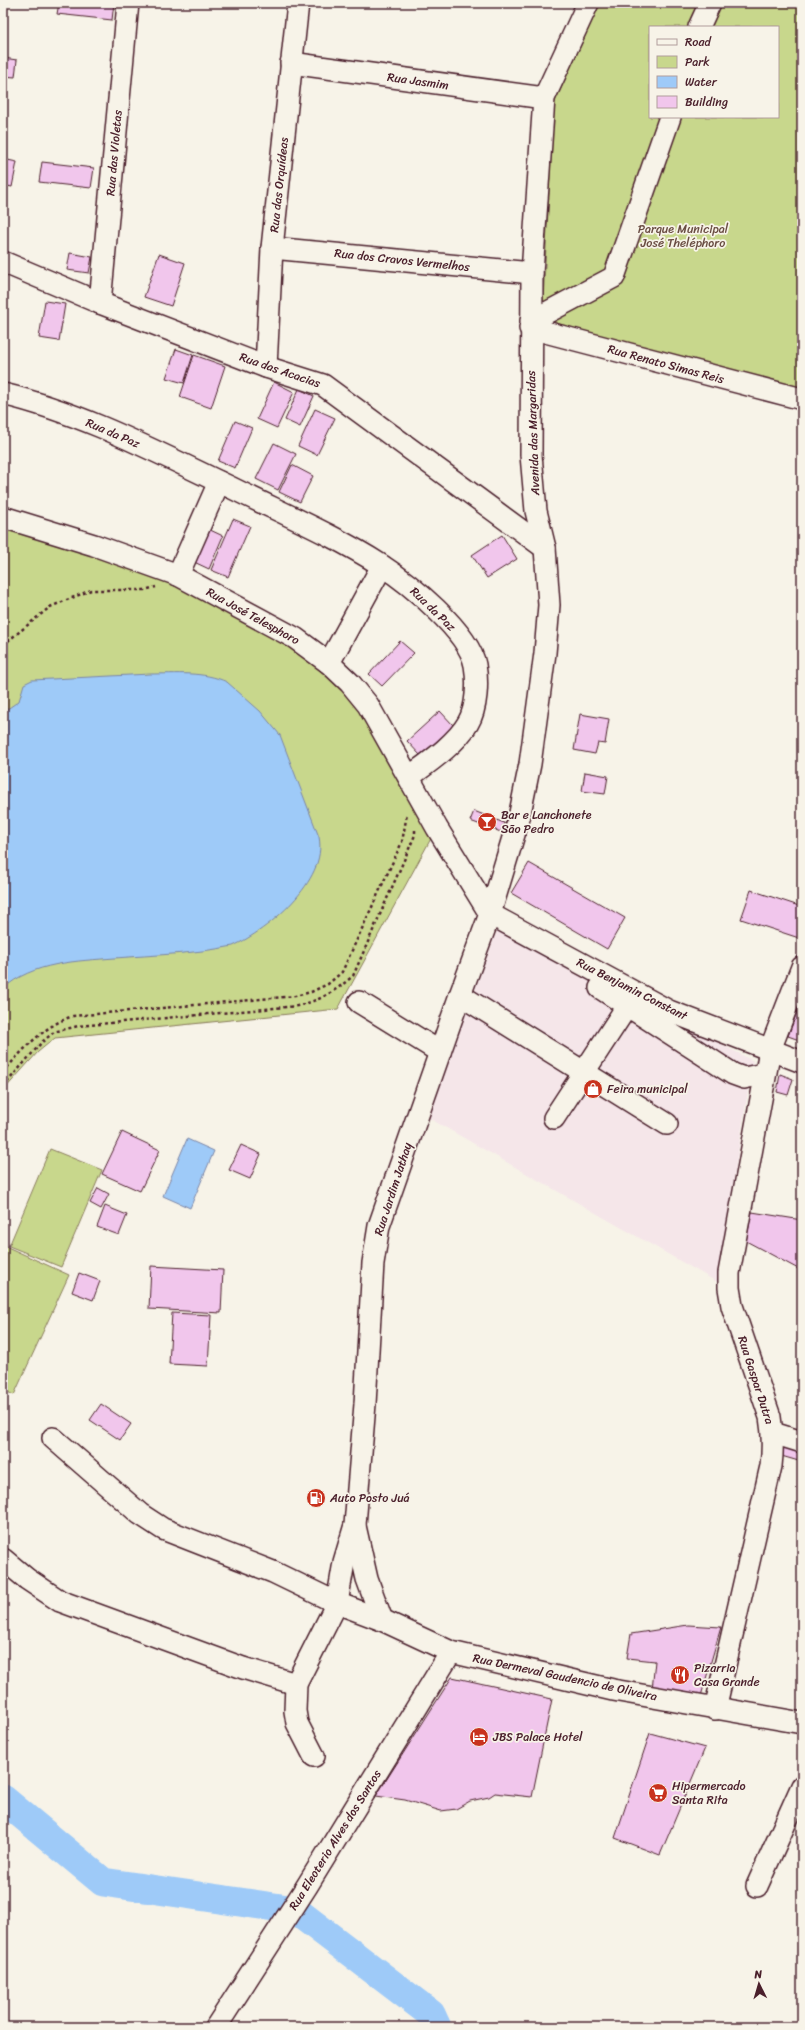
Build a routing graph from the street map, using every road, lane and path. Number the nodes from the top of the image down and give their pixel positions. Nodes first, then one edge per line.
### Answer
1 (128, 3) edge
2 (298, 3) edge
3 (588, 3) edge
4 (710, 3) edge
5 (700, 26) edge
6 (291, 63) junction
7 (544, 98) junction
8 (670, 118) edge
9 (272, 248) junction
10 (3, 262) edge
11 (532, 273) junction
12 (100, 303) junction
13 (531, 324) junction
14 (266, 366) junction
15 (3, 394) edge
16 (802, 399) edge
17 (219, 482) junction
18 (3, 517) edge
19 (545, 548) junction
20 (382, 566) junction
21 (178, 575) junction
22 (150, 584) dead end
23 (3, 645) edge
24 (329, 663) junction
25 (409, 777) junction
26 (408, 808) dead end
27 (416, 822) dead end
28 (488, 921) junction
29 (802, 967) edge
30 (460, 995) junction
31 (632, 999) junction
32 (359, 1002) dead end
33 (770, 1050) junction
34 (440, 1052) junction
35 (802, 1062) edge
36 (3, 1072) edge
37 (584, 1073) junction
38 (764, 1074) junction
39 (3, 1087) edge
40 (554, 1118) dead end
41 (667, 1124) dead end
42 (773, 1433) junction
43 (53, 1438) dead end
44 (802, 1442) edge
45 (355, 1525) junction
46 (3, 1559) edge
47 (337, 1603) junction
48 (382, 1620) junction
49 (451, 1652) junction
50 (296, 1684) junction
51 (715, 1709) junction
52 (802, 1723) edge
53 (314, 1756) dead end
54 (802, 1786) edge
55 (757, 1886) dead end
56 (216, 2027) edge

1 - 12 street, Rua das Violetas
2 - 6 street, Rua das Orquídeas
3 - 7 street, Avenida das Margaridas
4 - 5 street
6 - 7 street, Rua Jasmim
6 - 9 street, Rua das Orquídeas
7 - 11 street, Avenida das Margaridas
8 - 13 street
9 - 11 street, Rua dos Cravos Vermelhos
9 - 14 street, Rua das Orquídeas
10 - 12 street, Rua das Acacias
11 - 13 street, Avenida das Margaridas
12 - 14 street, Rua das Acacias
13 - 16 street, Rua Renato Simas Reis
13 - 19 street, Avenida das Margaridas
14 - 19 street, Rua das Acacias
15 - 17 street, Rua da Paz
17 - 20 street, Rua da Paz
17 - 21 street
18 - 21 street, Rua José Telesphoro
19 - 28 street, Avenida das Margaridas
20 - 24 street
20 - 25 street, Rua da Paz
21 - 24 street, Rua José Telesphoro
22 - 23 path
24 - 25 street, Rua José Telesphoro
25 - 28 street, Rua José Telesphoro
26 - 36 path
27 - 39 path
28 - 30 street, Rua Jardim Jathay
28 - 31 street, Rua Benjamin Constant
29 - 33 street, Rua Gaspar Dutra
30 - 34 street, Rua Jardim Jathay
30 - 37 street
31 - 33 street, Rua Benjamin Constant
31 - 37 street
31 - 38 street
32 - 34 street
33 - 35 street, Rua Benjamin Constant
33 - 38 street, Rua Gaspar Dutra
34 - 45 street, Rua Jardim Jathay
37 - 40 street
37 - 41 street
38 - 42 street, Rua Gaspar Dutra
42 - 44 street
42 - 51 street, Rua Gaspar Dutra
43 - 47 street, Rua Dermeval Gaudencio de Oliveira
45 - 47 street, Rua Jardim Jathay
45 - 48 street, Rua Jardim Jathay
46 - 50 street
47 - 48 street, Rua Dermeval Gaudencio de Oliveira
47 - 50 street, Rua Jardim Jathay
48 - 49 street, Rua Dermeval Gaudencio de Oliveira
49 - 51 street, Rua Dermeval Gaudencio de Oliveira
49 - 56 street, Rua Eleoterio Alves dos Santos
50 - 53 street
51 - 52 street, Rua Dermeval Gaudencio de Oliveira
54 - 55 street

